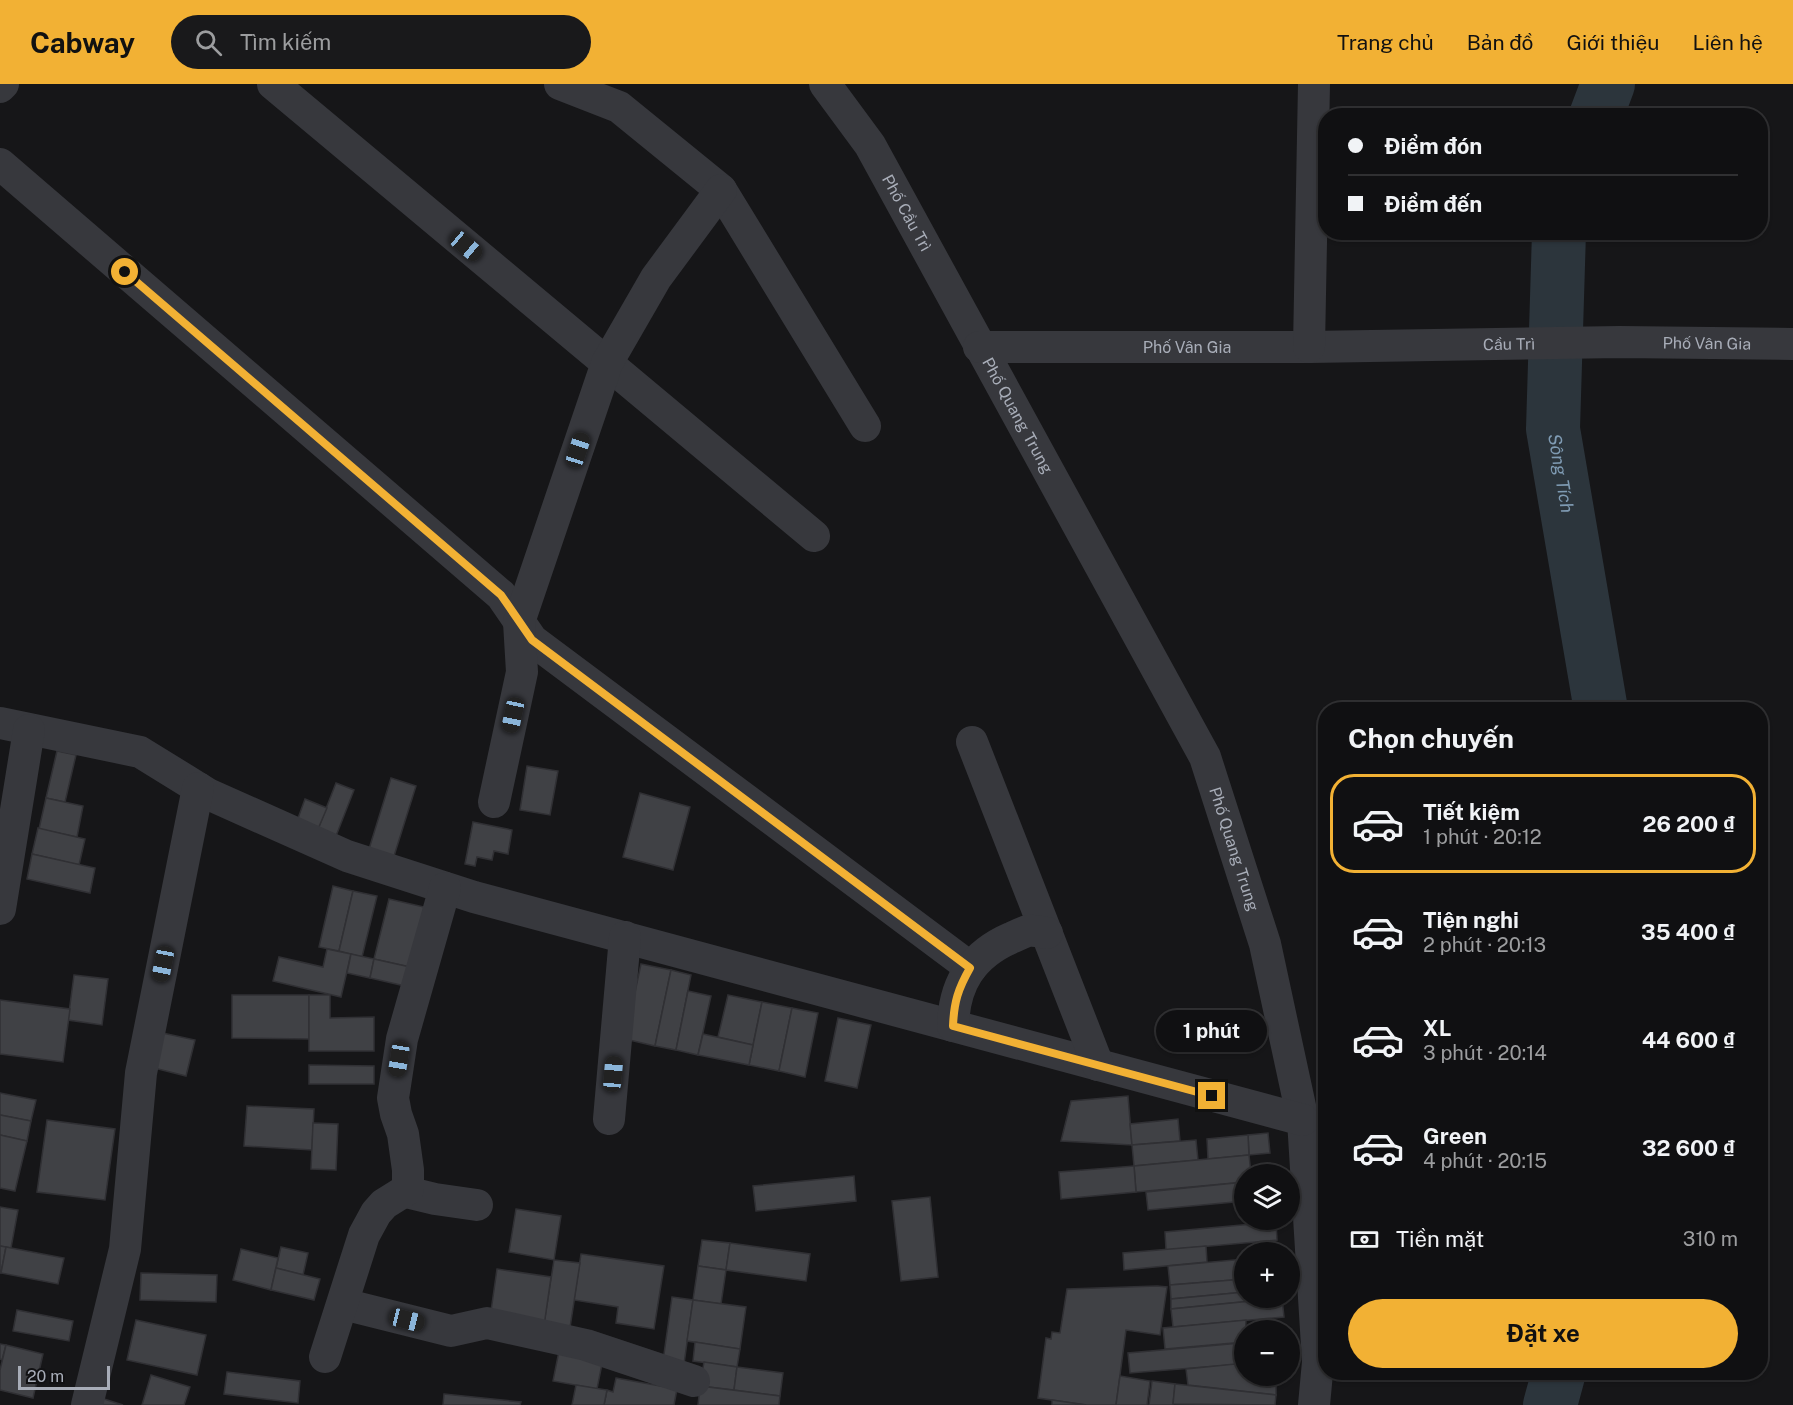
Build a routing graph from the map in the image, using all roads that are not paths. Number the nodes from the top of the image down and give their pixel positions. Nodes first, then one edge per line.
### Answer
1 (273, 84) edge
2 (560, 84) edge
3 (825, 84) edge
4 (1314, 84) edge
5 (0, 164) edge
6 (721, 190) junction
7 (1620, 342) joint
8 (1793, 344) edge
9 (1397, 345) joint
10 (979, 347) junction
11 (1309, 347) junction
12 (607, 363) junction
13 (864, 426) dead end
14 (814, 536) dead end
15 (519, 622) junction
16 (15, 726) edge
17 (972, 741) dead end
18 (198, 788) junction
19 (494, 802) dead end
20 (445, 888) junction
21 (0, 909) edge
22 (1047, 933) junction
23 (625, 937) junction
24 (970, 968) junction
25 (953, 1026) junction
26 (1098, 1065) junction
27 (609, 1119) dead end
28 (1303, 1120) junction
29 (406, 1192) junction
30 (477, 1205) dead end
31 (343, 1304) junction
32 (325, 1357) dead end
33 (694, 1381) dead end
34 (87, 1405) edge
35 (1314, 1405) edge

1 - 12 street
2 - 6 street
3 - 10 street, Phố Cầu Trì
4 - 11 street
5 - 15 street
6 - 12 street
6 - 13 street
7 - 8 street, Phố Vân Gia
7 - 9 street, Cầu Trì
9 - 11 street, Phố Vân Gia
10 - 11 street, Phố Vân Gia
10 - 28 street, Phố Quang Trung
12 - 14 street
12 - 15 street
15 - 19 street
15 - 24 street
16 - 18 street
16 - 21 street
17 - 22 street
18 - 20 street
18 - 34 street
20 - 23 street
20 - 29 street
22 - 24 street
22 - 26 street
23 - 25 street
23 - 27 street
24 - 25 street
25 - 26 street
26 - 28 street
28 - 35 street, Phố Quang Trung
29 - 30 street
29 - 31 street
31 - 32 street
31 - 33 street

